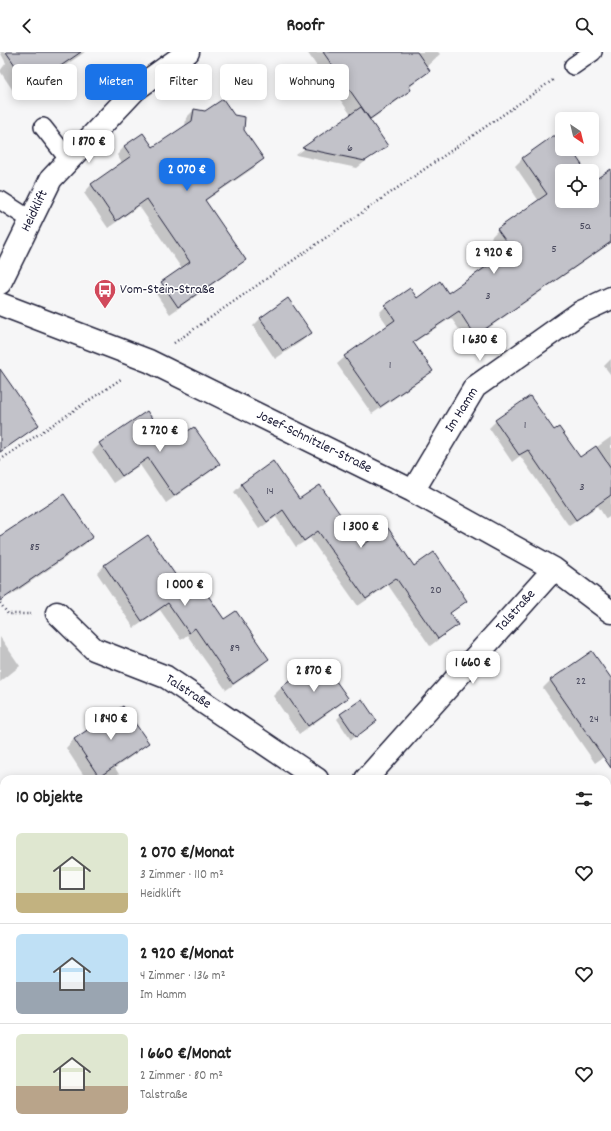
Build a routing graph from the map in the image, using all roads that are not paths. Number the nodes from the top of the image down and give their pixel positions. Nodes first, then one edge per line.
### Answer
1 (188, 52) edge
2 (593, 52) edge
3 (573, 66) road end
4 (42, 127) dead end
5 (68, 160) junction
6 (0, 200) edge
7 (31, 220) junction
8 (0, 283) edge
9 (611, 298) edge
10 (0, 304) edge
11 (413, 491) junction
12 (554, 569) junction
13 (611, 612) edge
14 (57, 613) road end
15 (311, 775) edge
16 (370, 775) edge

1 - 5 street, Heidklift
2 - 3 lane
4 - 5 lane
5 - 7 street, Heidklift
6 - 7 lane
7 - 8 street, Heidklift
9 - 11 street, Im Hamm
10 - 11 street, Josef-Schnitzler-Straße
11 - 12 street, Josef-Schnitzler-Straße
12 - 13 street, Josef-Schnitzler-Straße
12 - 16 street, Talstraße
14 - 15 street, Talstraße

